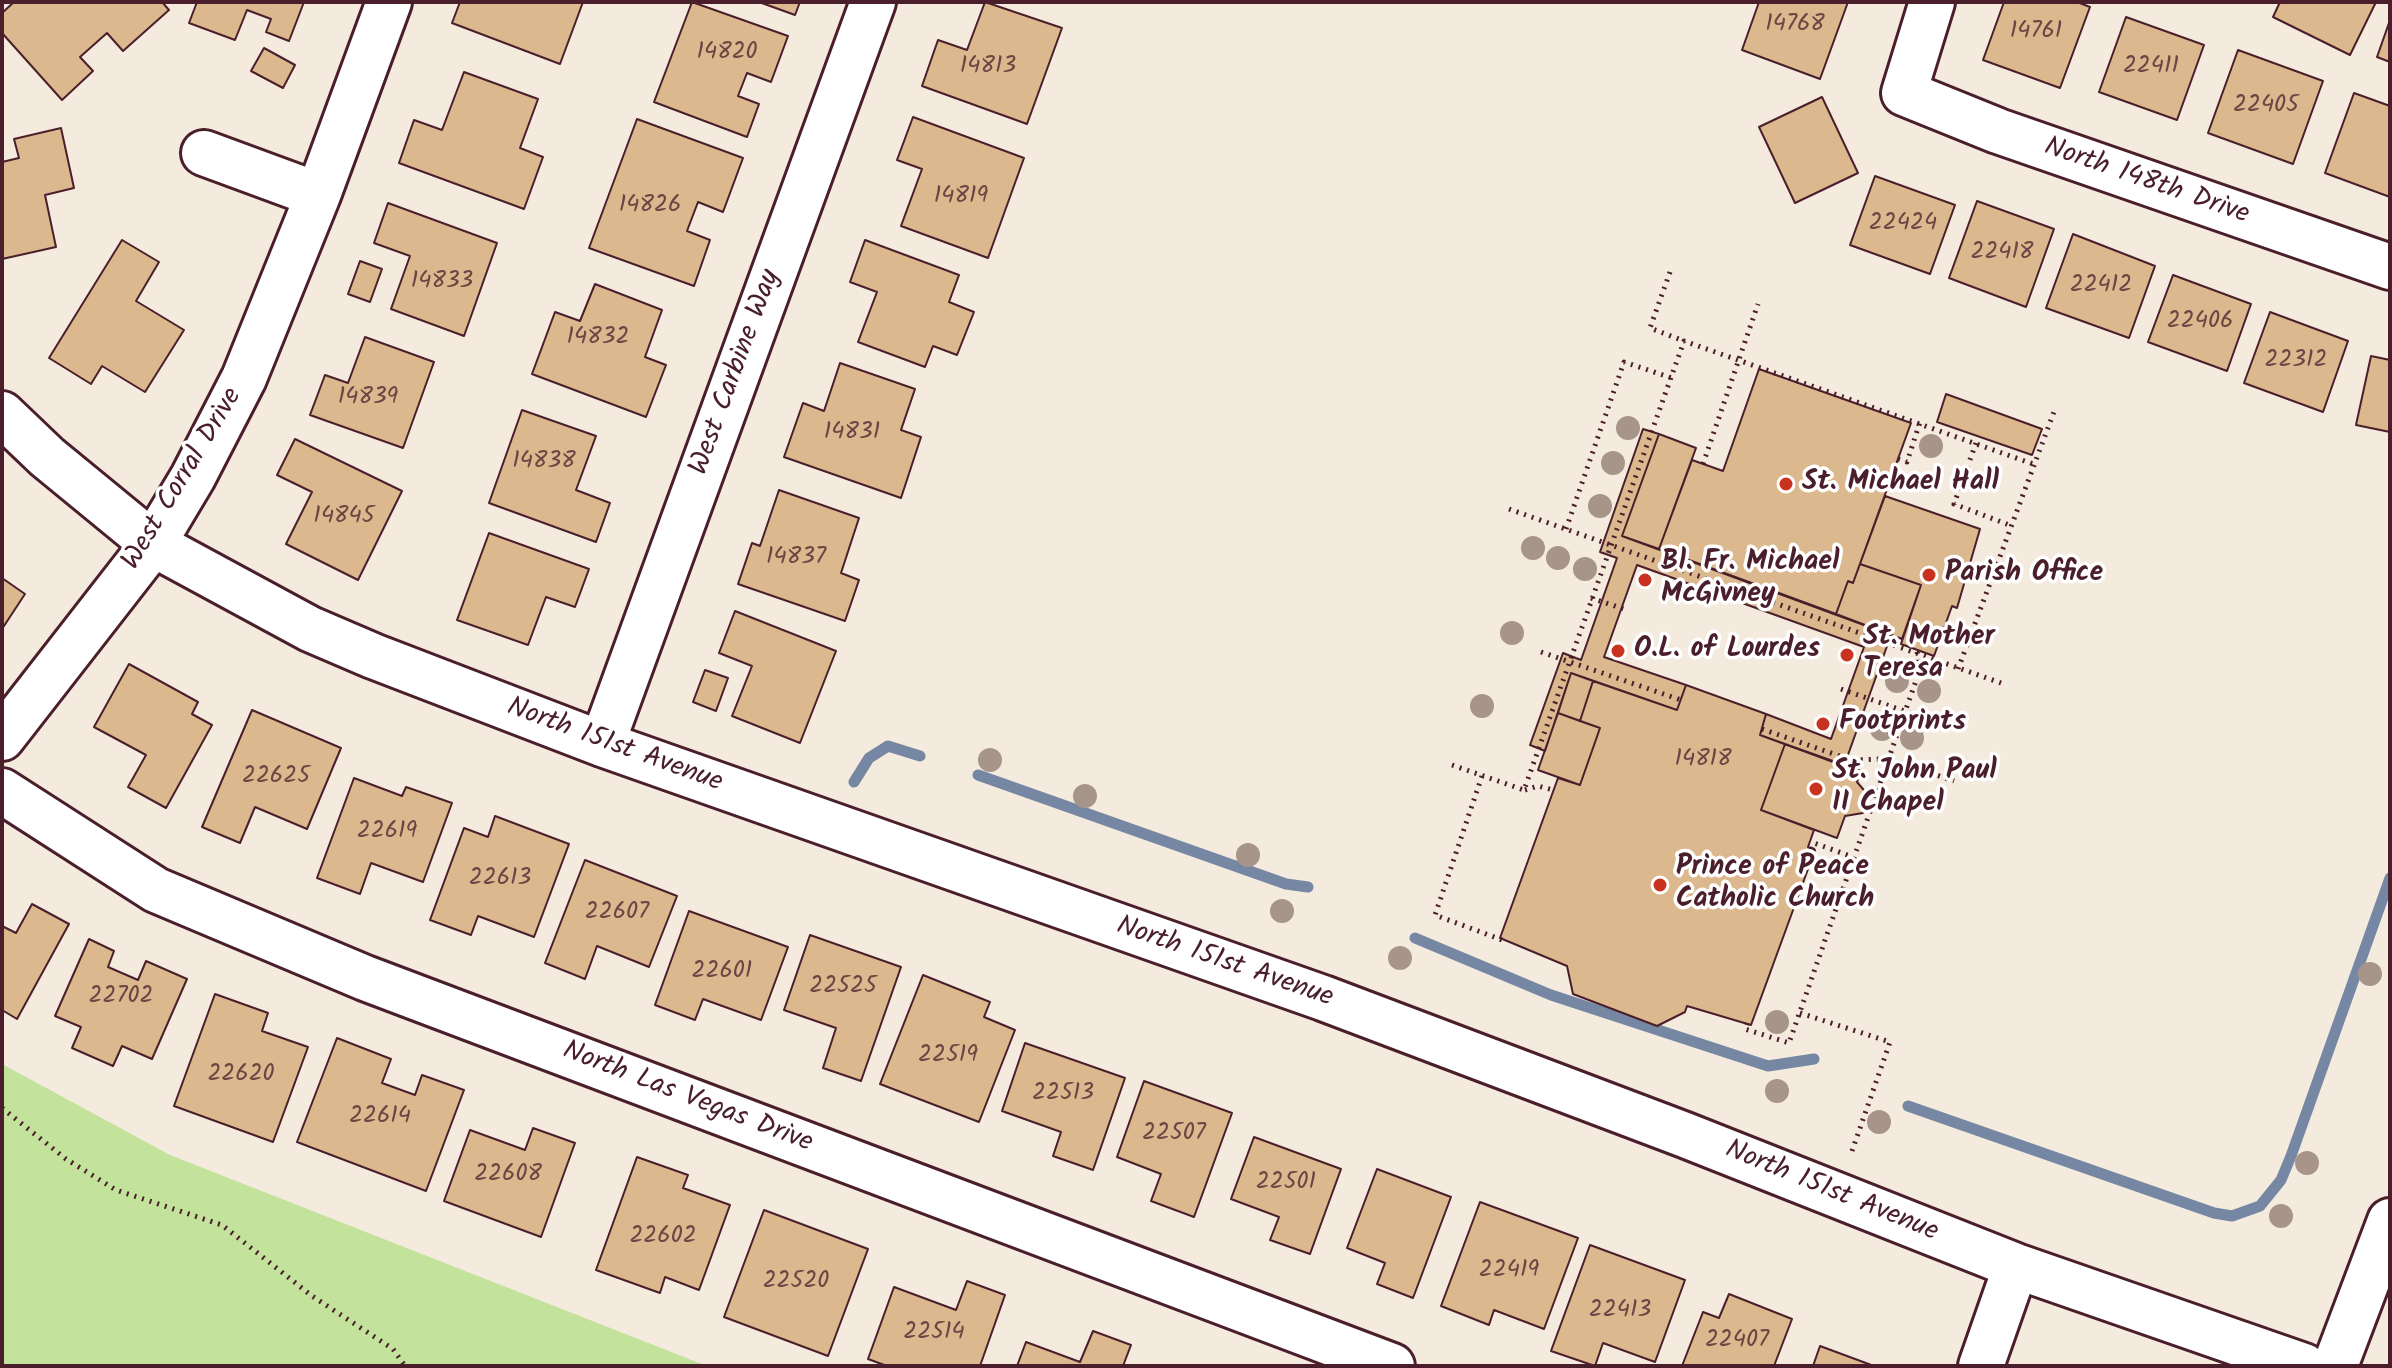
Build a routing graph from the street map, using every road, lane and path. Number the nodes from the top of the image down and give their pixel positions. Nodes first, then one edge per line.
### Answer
1 (389, 2) edge
2 (873, 2) edge
3 (1932, 2) edge
4 (204, 153) dead end
5 (318, 195) junction
6 (2390, 267) edge
7 (1670, 272) dead end
8 (1758, 304) dead end
9 (1684, 341) junction
10 (1738, 361) junction
11 (1672, 378) junction
12 (2055, 409) dead end
13 (2, 414) edge
14 (1920, 422) junction
15 (1976, 443) junction
16 (1898, 459) dead end
17 (1703, 464) dead end
18 (2036, 465) junction
19 (1509, 509) dead end
20 (2012, 526) junction
21 (1566, 529) junction
22 (153, 544) junction
23 (1610, 545) junction
24 (1771, 590) dead end
25 (1591, 598) junction
26 (1767, 600) junction
27 (1627, 610) dead end
28 (1879, 630) dead end
29 (1875, 639) junction
30 (1916, 651) junction
31 (1541, 652) dead end
32 (1569, 661) junction
33 (1958, 669) junction
34 (2001, 683) dead end
35 (1841, 689) dead end
36 (1681, 700) dead end
37 (1905, 711) junction
38 (1950, 727) dead end
39 (1762, 729) dead end
40 (2, 738) edge
41 (602, 744) junction
42 (1889, 759) junction
43 (1452, 765) dead end
44 (1482, 776) junction
45 (1954, 781) dead end
46 (1524, 790) junction
47 (1553, 790) dead end
48 (2, 791) edge
49 (1812, 849) dead end
50 (1853, 857) junction
51 (1505, 941) dead end
52 (1800, 1013) junction
53 (1747, 1023) dead end
54 (2, 1108) edge
55 (1852, 1151) dead end
56 (2390, 1221) edge
57 (2016, 1266) junction
58 (405, 1366) edge
59 (1392, 1366) edge
60 (1981, 1366) edge
61 (2304, 1366) edge
62 (2335, 1366) edge

1 - 5 street, West Corral Drive
2 - 41 street, West Carbine Way
3 - 6 street, North 148th Drive
4 - 5 street
5 - 22 street, West Corral Drive
7 - 9 path
8 - 10 path
9 - 10 path
9 - 11 path
10 - 14 path
10 - 17 path
11 - 21 path
11 - 23 path
12 - 18 path
13 - 22 street, North 151st Avenue
14 - 15 path
14 - 16 path
15 - 18 path
15 - 20 path
18 - 20 path
19 - 21 path
20 - 33 path
21 - 23 path
22 - 40 street, West Corral Drive
22 - 41 street, North 151st Avenue
23 - 25 path
23 - 26 path
24 - 26 path
25 - 27 path
25 - 32 path
26 - 29 path
28 - 29 path
29 - 30 path
30 - 33 path
30 - 37 path
31 - 32 path
32 - 36 path
32 - 46 path
33 - 34 path
35 - 37 path
37 - 38 path
37 - 42 path
39 - 42 path
41 - 57 street, North 151st Avenue
42 - 45 path
42 - 50 path
43 - 44 path
44 - 46 path
44 - 51 path
46 - 47 path
48 - 59 street, North Las Vegas Drive
49 - 50 path
50 - 52 path
52 - 53 path
52 - 55 path
54 - 58 path
56 - 62 street
57 - 60 street
57 - 61 street, North 151st Avenue

